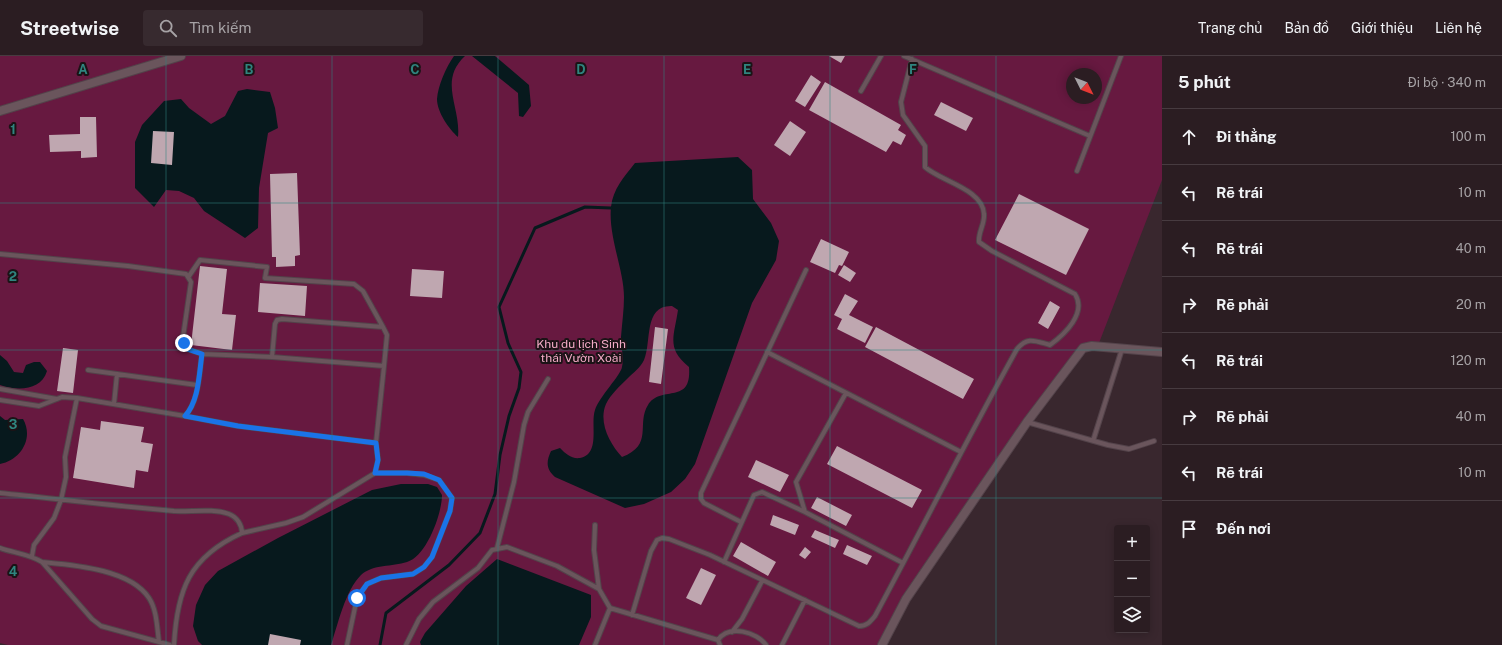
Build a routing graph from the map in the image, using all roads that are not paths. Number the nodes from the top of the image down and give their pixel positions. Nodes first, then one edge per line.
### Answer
1 (181, 56) edge
2 (882, 56) edge
3 (904, 56) edge
4 (1121, 56) edge
5 (912, 59) junction
6 (861, 91) dead end
7 (0, 111) edge
8 (1090, 136) junction
9 (1077, 171) dead end
10 (0, 254) edge
11 (806, 270) dead end
12 (189, 276) junction
13 (383, 327) junction
14 (1122, 349) junction
15 (767, 352) junction
16 (1162, 352) edge
17 (202, 354) junction
18 (272, 357) junction
19 (384, 366) junction
20 (88, 370) dead end
21 (117, 374) junction
22 (548, 379) dead end
23 (197, 385) junction
24 (0, 389) edge
25 (846, 393) junction
26 (77, 398) junction
27 (58, 399) junction
28 (0, 400) edge
29 (114, 404) junction
30 (185, 416) junction
31 (1027, 422) junction
32 (1093, 441) junction
33 (1154, 441) dead end
34 (376, 443) junction
35 (961, 452) junction
36 (375, 473) junction
37 (0, 493) edge
38 (61, 500) junction
39 (805, 512) junction
40 (741, 522) junction
41 (595, 525) dead end
42 (242, 533) junction
43 (0, 548) edge
44 (497, 548) junction
45 (32, 556) junction
46 (42, 562) junction
47 (724, 562) junction
48 (903, 563) junction
49 (762, 581) junction
50 (599, 590) junction
51 (805, 600) junction
52 (610, 608) junction
53 (632, 615) junction
54 (732, 632) junction
55 (718, 640) junction
56 (159, 642) junction
57 (170, 645) edge
58 (174, 645) edge
59 (347, 645) edge
60 (406, 645) edge
61 (595, 645) edge
62 (720, 645) edge
63 (766, 645) edge
64 (782, 645) edge
65 (882, 645) edge

1 - 7 street
2 - 6 lane
3 - 5 lane
4 - 8 lane
5 - 8 lane
5 - 35 lane
8 - 9 lane
10 - 12 lane
11 - 15 lane
12 - 13 lane
12 - 17 lane
13 - 18 lane
13 - 19 lane
14 - 16 street
14 - 31 street
14 - 32 lane
15 - 25 lane
15 - 40 lane
17 - 18 lane
17 - 23 lane
18 - 19 lane
19 - 34 lane
20 - 21 lane
21 - 23 lane
21 - 29 lane
22 - 44 lane
23 - 30 lane
24 - 27 lane
25 - 35 lane
25 - 39 lane
26 - 27 lane
26 - 29 lane
26 - 38 lane
27 - 28 lane
29 - 30 lane
30 - 34 lane
31 - 32 lane
31 - 65 street
32 - 33 lane
34 - 36 lane
35 - 48 lane
36 - 42 lane
36 - 59 lane
37 - 38 lane
38 - 42 lane
38 - 45 lane
39 - 40 lane
39 - 48 lane
40 - 47 lane
41 - 50 lane
42 - 58 lane
43 - 45 lane
44 - 50 lane
44 - 60 lane
45 - 46 lane
46 - 56 lane
46 - 56 lane
47 - 49 lane
47 - 53 lane
48 - 51 lane
49 - 51 lane
49 - 54 lane
50 - 52 lane
51 - 64 lane
52 - 53 lane
52 - 61 lane
53 - 55 lane
54 - 55 lane
54 - 63 lane
55 - 62 lane
56 - 57 lane

